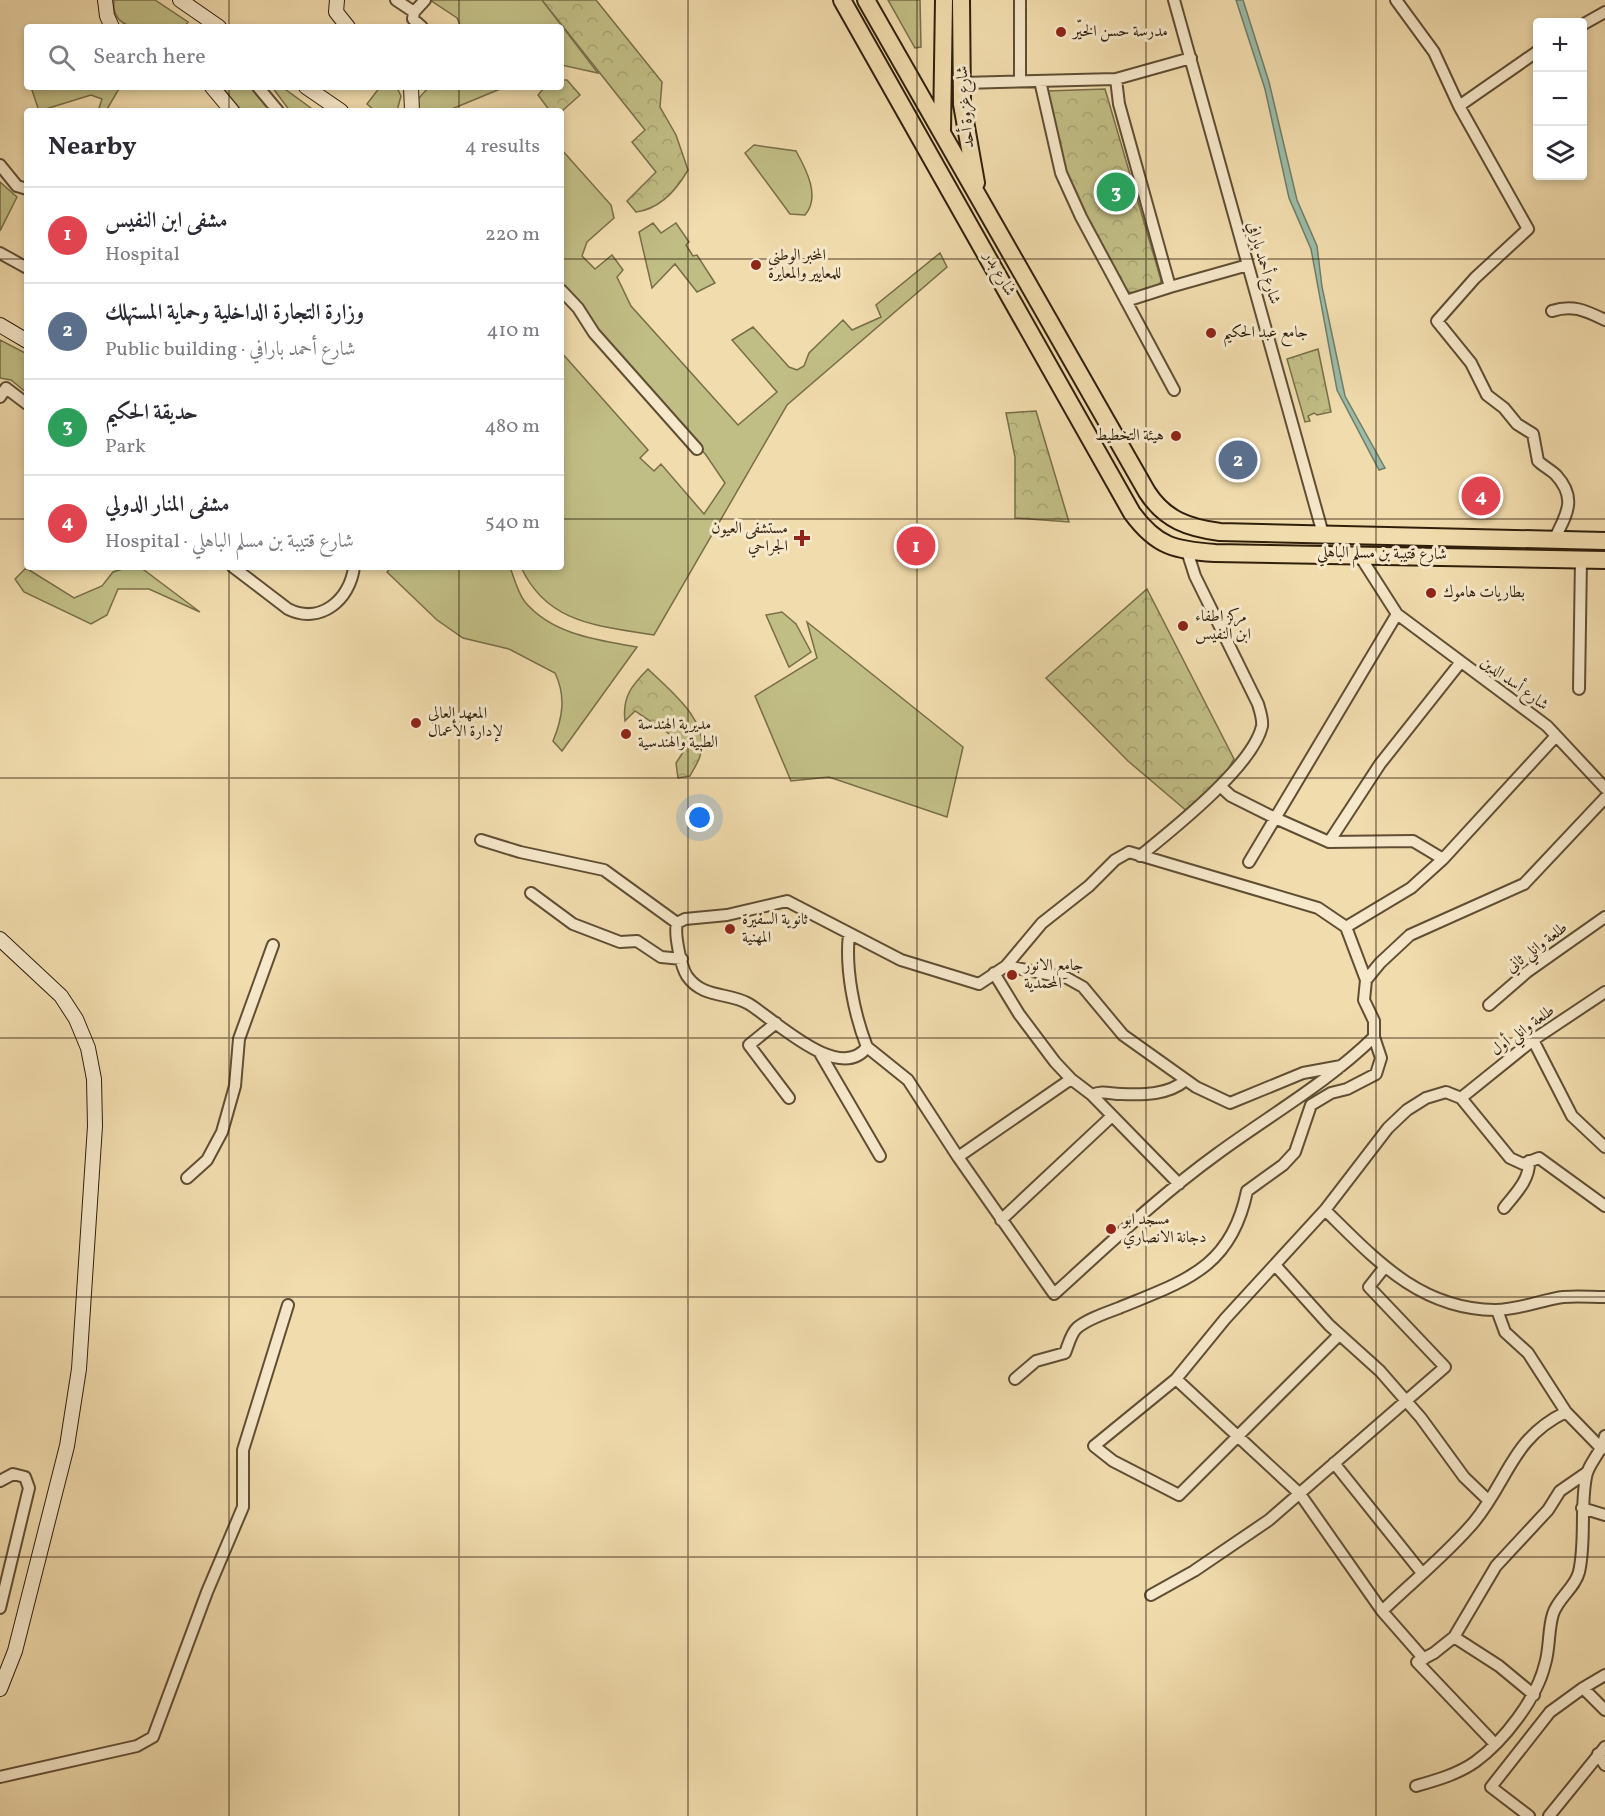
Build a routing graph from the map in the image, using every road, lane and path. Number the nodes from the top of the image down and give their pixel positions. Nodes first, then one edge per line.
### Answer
1 (105, 0) edge
2 (180, 0) edge
3 (337, 0) edge
4 (396, 0) edge
5 (425, 0) edge
6 (842, 0) edge
7 (866, 0) edge
8 (944, 0) edge
9 (961, 0) edge
10 (1020, 0) edge
11 (1174, 0) edge
12 (1396, 0) edge
13 (414, 12) junction
14 (1605, 12) edge
15 (1587, 22) edge
16 (110, 24) edge
17 (215, 24) edge
18 (346, 24) edge
19 (418, 24) edge
20 (1533, 54) edge
21 (1191, 58) junction
22 (944, 63) junction
23 (911, 79) junction
24 (1116, 79) junction
25 (1020, 81) junction
26 (1040, 81) junction
27 (962, 83) junction
28 (214, 90) edge
29 (260, 90) edge
30 (310, 90) edge
31 (411, 90) edge
32 (962, 104) junction
33 (1459, 106) junction
34 (230, 108) edge
35 (276, 108) edge
36 (337, 108) edge
37 (412, 108) edge
38 (942, 133) junction
39 (920, 137) junction
40 (0, 165) edge
41 (940, 172) junction
42 (24, 188) edge
43 (988, 212) junction
44 (0, 253) edge
45 (1248, 265) junction
46 (24, 266) edge
47 (1170, 287) junction
48 (564, 293) edge
49 (1126, 301) junction
50 (1552, 311) dead end
51 (1605, 320) edge
52 (0, 325) edge
53 (24, 338) edge
54 (1174, 390) dead end
55 (0, 398) edge
56 (24, 402) edge
57 (697, 449) dead end
58 (1152, 500) junction
59 (1132, 513) junction
60 (1185, 526) junction
61 (1323, 534) junction
62 (1554, 540) junction
63 (1605, 541) edge
64 (1161, 544) junction
65 (1187, 551) junction
66 (1358, 553) junction
67 (1581, 559) junction
68 (1605, 560) edge
69 (237, 570) edge
70 (354, 570) edge
71 (1397, 614) junction
72 (1460, 663) junction
73 (1579, 689) dead end
74 (1556, 736) junction
75 (1220, 786) junction
76 (1605, 788) edge
77 (1605, 798) edge
78 (1275, 819) junction
79 (481, 840) dead end
80 (1329, 842) junction
81 (1140, 856) junction
82 (1443, 859) junction
83 (1249, 862) dead end
84 (531, 893) dead end
85 (1605, 917) edge
86 (677, 923) junction
87 (1346, 927) junction
88 (849, 934) junction
89 (0, 939) edge
90 (273, 945) dead end
91 (682, 959) junction
92 (1005, 966) junction
93 (994, 973) junction
94 (1366, 980) junction
95 (1605, 992) edge
96 (1489, 1005) dead end
97 (776, 1023) junction
98 (1374, 1037) junction
99 (1533, 1040) junction
100 (867, 1047) junction
101 (821, 1055) junction
102 (1345, 1066) junction
103 (1071, 1079) junction
104 (1186, 1080) junction
105 (1092, 1095) junction
106 (789, 1098) dead end
107 (1461, 1098) junction
108 (1112, 1116) junction
109 (1602, 1141) edge
110 (880, 1156) dead end
111 (958, 1157) junction
112 (1529, 1161) junction
113 (187, 1178) dead end
114 (1179, 1184) junction
115 (1605, 1206) edge
116 (1504, 1208) dead end
117 (1325, 1210) junction
118 (1001, 1220) junction
119 (1275, 1265) junction
120 (1384, 1268) junction
121 (1605, 1297) edge
122 (288, 1305) dead end
123 (1497, 1310) junction
124 (1339, 1335) junction
125 (1016, 1379) dead end
126 (1176, 1379) junction
127 (1407, 1402) junction
128 (1566, 1412) junction
129 (1238, 1436) junction
130 (1605, 1436) edge
131 (1602, 1449) junction
132 (1334, 1463) junction
133 (1586, 1473) junction
134 (0, 1481) edge
135 (1300, 1494) junction
136 (1489, 1501) junction
137 (1581, 1508) junction
138 (1605, 1515) edge
139 (1422, 1573) junction
140 (1151, 1595) dead end
141 (0, 1608) edge
142 (1382, 1611) junction
143 (1454, 1637) junction
144 (1424, 1659) junction
145 (1605, 1676) edge
146 (1583, 1688) junction
147 (0, 1689) edge
148 (1534, 1695) junction
149 (1605, 1710) edge
150 (1495, 1744) junction
151 (1601, 1750) edge
152 (1605, 1765) edge
153 (0, 1777) edge
154 (1416, 1786) dead end
155 (1529, 1816) edge
156 (1549, 1816) edge

1 - 16 main road
2 - 17 main road
3 - 18 main road
4 - 13 street
5 - 13 street
6 - 39 main road, شارع بدر
7 - 23 main road, شارع بدر
8 - 22 main road, شارع غزوة أحد
9 - 27 main road, شارع غزوة أحد
10 - 25 street
11 - 21 street, شارع أحمد بارافي
12 - 33 street
13 - 19 street
14 - 15 street
20 - 33 street
21 - 24 street
21 - 45 street, شارع أحمد بارافي
22 - 23 main road
22 - 38 main road, شارع غزوة أحد
23 - 38 main road, شارع بدر
24 - 26 street
24 - 47 street
25 - 26 street
25 - 27 street
26 - 49 street
27 - 32 main road, شارع غزوة أحد
28 - 34 main road
29 - 35 street
30 - 36 main road
31 - 37 main road
32 - 38 main road
32 - 43 main road, شارع غزوة أحد
33 - 62 street
38 - 39 main road
38 - 41 main road, شارع غزوة أحد
38 - 43 main road, شارع بدر
39 - 41 main road, شارع بدر
40 - 42 street
41 - 59 main road, شارع بدر
43 - 58 main road, شارع بدر
44 - 46 street
45 - 47 street
45 - 61 street, شارع أحمد بارافي
47 - 49 street
48 - 57 street
49 - 54 street
50 - 51 street
52 - 53 main road
55 - 56 street
58 - 59 main road
58 - 60 main road, شارع بدر
59 - 64 main road, شارع بدر
60 - 61 main road, شارع قتيبة بن مسلم الباهلي
60 - 64 main road
61 - 62 main road, شارع قتيبة بن مسلم الباهلي
62 - 63 main road, شارع قتيبة بن مسلم الباهلي
64 - 65 main road, شارع قتيبة بن مسلم الباهلي
65 - 66 main road, شارع قتيبة بن مسلم الباهلي
65 - 75 street
66 - 67 main road, شارع قتيبة بن مسلم الباهلي
66 - 71 street, شارع أسد الدين
67 - 68 main road, شارع قتيبة بن مسلم الباهلي
67 - 73 street
69 - 70 street
71 - 72 street, شارع أسد الدين
71 - 78 street
72 - 74 street, شارع أسد الدين
72 - 80 street
74 - 76 street, شارع أسد الدين
74 - 82 street
75 - 78 street
75 - 81 street
77 - 94 street
78 - 80 street
78 - 83 street
79 - 86 street
80 - 82 street
81 - 87 street
81 - 92 street
82 - 87 street
84 - 91 street
85 - 96 street, طلعة وانلي ثاني
86 - 88 street
86 - 91 street
87 - 94 street
88 - 93 street
88 - 100 street
89 - 147 main road
90 - 113 street
91 - 97 street
92 - 93 street
92 - 104 street
93 - 103 street
94 - 98 street
95 - 99 street, طلعة وانلي أول
97 - 101 street
97 - 106 street
98 - 102 street
98 - 125 street
99 - 107 street, طلعة وانلي أول
99 - 109 street
100 - 101 street
100 - 111 street
101 - 110 street
102 - 104 street
102 - 114 street
103 - 105 street
103 - 111 street
104 - 105 street
105 - 108 street
107 - 112 street
107 - 117 street
108 - 114 street
108 - 118 street
111 - 118 street
112 - 115 street
112 - 116 street
114 - 118 street
117 - 119 street
117 - 120 street
119 - 124 street
119 - 126 street
120 - 123 street
120 - 127 street
121 - 123 street
122 - 153 street
123 - 128 street
124 - 127 street
124 - 129 street
126 - 129 street
126 - 129 street
127 - 132 street
127 - 136 street
128 - 131 street
128 - 136 street
129 - 135 street
130 - 131 street
131 - 133 street
132 - 135 street
132 - 139 street
133 - 137 street
133 - 143 street
134 - 141 street
135 - 140 street
135 - 142 street
136 - 139 street
137 - 138 street
137 - 148 street
139 - 142 street
142 - 144 street
143 - 144 street
143 - 148 street
144 - 150 street
145 - 146 street
146 - 149 street
146 - 155 street
148 - 150 street
150 - 154 street
151 - 152 street
151 - 156 street

